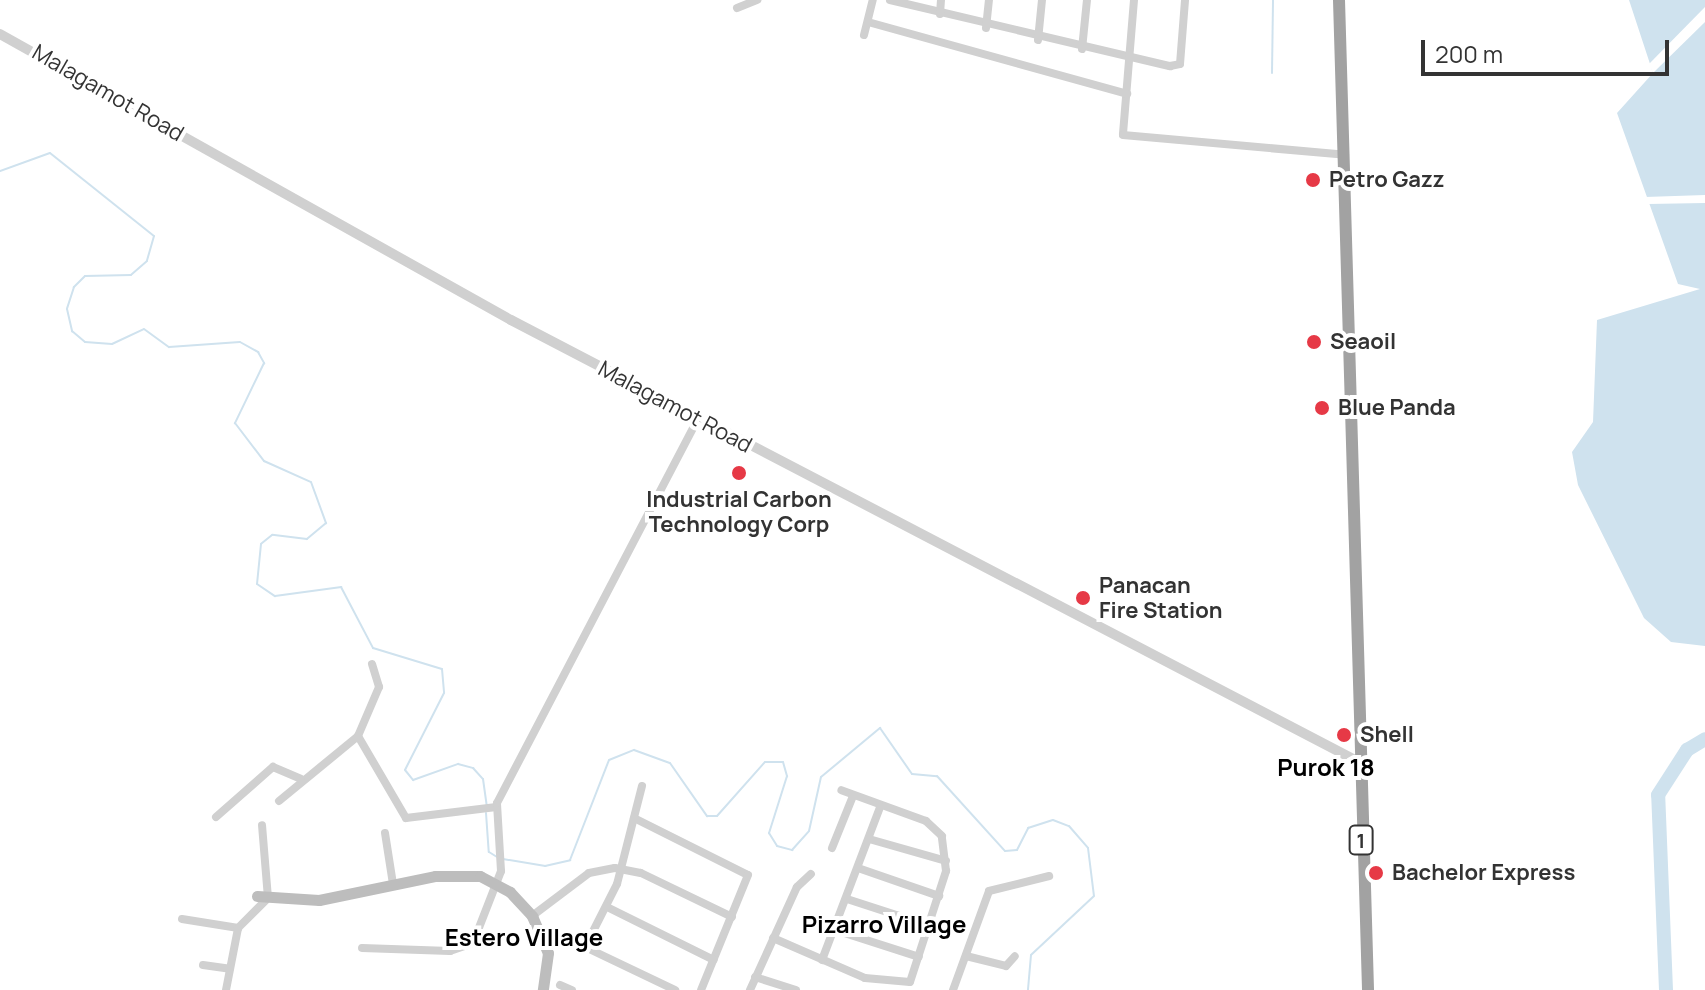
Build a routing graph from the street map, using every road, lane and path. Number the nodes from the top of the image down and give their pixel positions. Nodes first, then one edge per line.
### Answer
1 (757, 0) edge
2 (873, 0) edge
3 (890, 0) edge
4 (941, 0) edge
5 (989, 0) edge
6 (1042, 0) edge
7 (1087, 0) edge
8 (1134, 0) edge
9 (1185, 0) edge
10 (1339, 0) edge
11 (737, 8) dead end
12 (940, 14) junction
13 (868, 22) junction
14 (986, 28) junction
15 (0, 34) edge
16 (864, 35) dead end
17 (1038, 40) junction
18 (1082, 49) junction
19 (1130, 59) junction
20 (1127, 94) junction
21 (1345, 155) junction
22 (698, 419) junction
23 (372, 664) dead end
24 (358, 736) junction
25 (1359, 762) junction
26 (301, 779) junction
27 (642, 786) dead end
28 (841, 790) dead end
29 (853, 796) junction
30 (279, 801) dead end
31 (494, 807) junction
32 (880, 807) junction
33 (216, 817) dead end
34 (634, 818) junction
35 (262, 825) dead end
36 (385, 833) dead end
37 (869, 839) junction
38 (832, 848) dead end
39 (946, 861) junction
40 (858, 868) junction
41 (622, 869) junction
42 (811, 874) dead end
43 (1049, 876) dead end
44 (393, 884) junction
45 (499, 884) junction
46 (939, 896) junction
47 (262, 897) junction
48 (847, 899) junction
49 (607, 907) junction
50 (532, 916) junction
51 (732, 917) junction
52 (182, 919) dead end
53 (930, 926) junction
54 (238, 928) junction
55 (835, 930) junction
56 (773, 938) junction
57 (362, 948) dead end
58 (966, 956) junction
59 (1015, 956) dead end
60 (919, 957) junction
61 (714, 960) junction
62 (822, 960) junction
63 (203, 965) dead end
64 (230, 969) junction
65 (755, 977) junction
66 (560, 985) dead end
67 (791, 989) edge
68 (226, 990) edge
69 (543, 990) edge
70 (572, 990) edge
71 (675, 990) edge
72 (701, 990) edge
73 (750, 990) edge
74 (953, 990) edge
75 (1368, 990) edge

1 - 11 street
2 - 13 street
3 - 12 street
4 - 12 street
5 - 14 street
6 - 17 street
7 - 18 street
8 - 19 street
9 - 19 street
10 - 21 highway, 1
12 - 14 street
13 - 16 street
13 - 20 street
14 - 17 street
15 - 22 street, Malagamot Road
17 - 18 street
18 - 19 street
19 - 20 street
20 - 21 street
21 - 25 highway, 1
22 - 25 street, Malagamot Road
22 - 31 street
23 - 24 street
24 - 26 street
24 - 31 street
25 - 75 highway, 1
26 - 30 street
26 - 33 street
27 - 34 street
28 - 29 street
29 - 32 street
29 - 38 street
31 - 45 street
32 - 37 street
32 - 39 street
34 - 41 street
34 - 51 street
35 - 47 street
36 - 44 street
37 - 39 street
37 - 40 street
39 - 46 street
40 - 46 street
40 - 48 street
41 - 49 street
41 - 50 street
41 - 51 street
42 - 56 street
43 - 58 street
44 - 45 main road
44 - 47 main road
45 - 50 main road
45 - 57 street
46 - 53 street
47 - 54 street
48 - 53 street
48 - 55 street
49 - 61 street
49 - 71 street
50 - 69 main road
51 - 61 street
52 - 54 street
53 - 60 street
54 - 64 street
55 - 60 street
55 - 62 street
56 - 62 street
56 - 65 street
58 - 59 street
58 - 74 street
60 - 62 street
61 - 72 street
63 - 64 street
64 - 68 street
65 - 67 street
65 - 73 street
66 - 70 street

